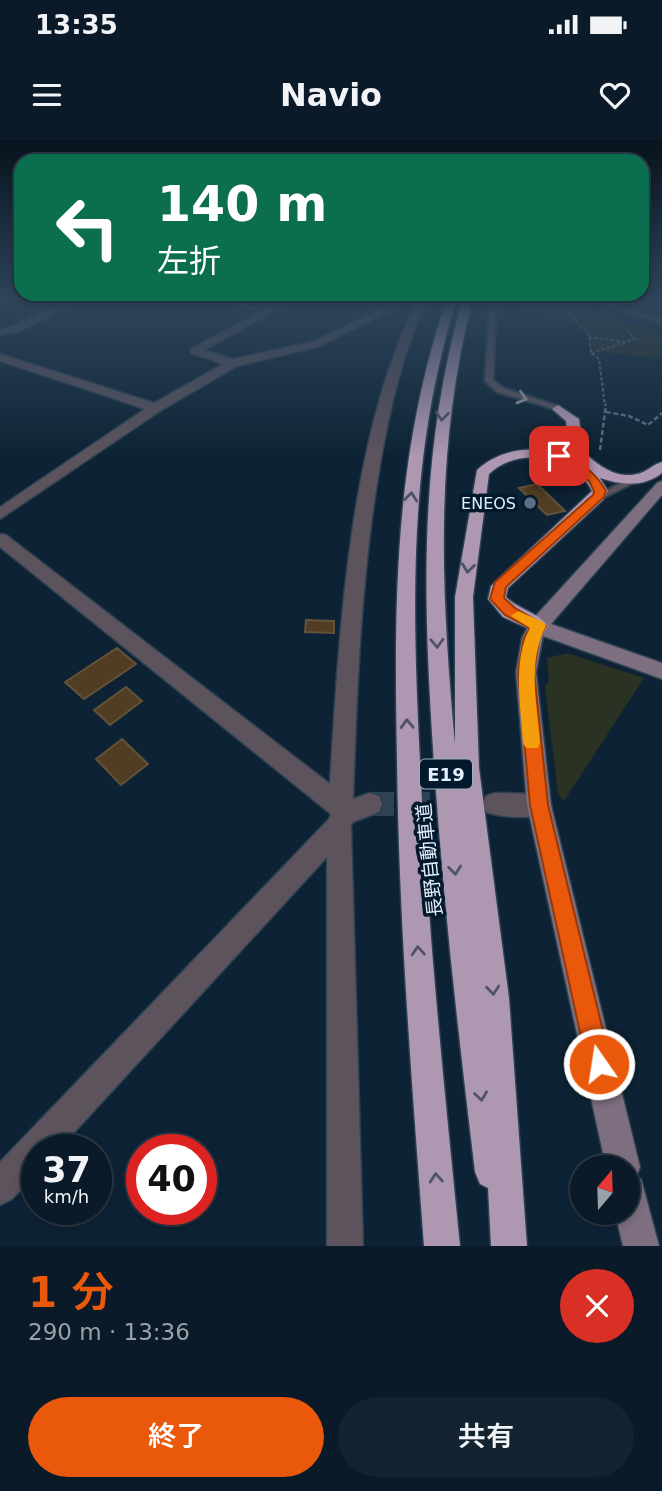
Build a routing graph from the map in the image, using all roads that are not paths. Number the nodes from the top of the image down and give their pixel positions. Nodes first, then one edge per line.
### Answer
1 (200, 353) edge
2 (278, 353) edge
3 (401, 353) edge
4 (433, 353) edge
5 (453, 353) edge
6 (490, 353) edge
7 (0, 357) edge
8 (233, 363) junction
9 (155, 408) junction
10 (558, 409) joint
11 (574, 442) junction
12 (551, 454) junction
13 (662, 467) edge
14 (632, 480) junction
15 (662, 486) edge
16 (598, 497) junction
17 (0, 514) edge
18 (0, 538) edge
19 (538, 626) junction
20 (662, 671) edge
21 (370, 804) tunnel mouth
22 (495, 804) dead end
23 (539, 805) junction
24 (341, 816) junction
25 (620, 1155) edge
26 (0, 1187) edge
27 (636, 1225) edge
28 (345, 1246) edge
29 (442, 1246) edge
30 (502, 1246) edge
31 (509, 1246) edge
32 (641, 1246) edge

1 - 8 street
2 - 8 street
3 - 24 street
29 -> 4 highway, 長野自動車道 / E19
5 -> 30 highway, 長野自動車道 / E19
6 -> 10 lane
7 - 9 street
8 - 9 street
9 - 17 street
10 - 11 highway
11 - 12 lane
11 - 14 highway
12 - 16 highway
12 -> 31 highway
13 - 14 highway
14 - 16 lane
15 - 19 street
16 - 19 highway
18 - 24 street
19 - 20 street
19 - 23 street
21 - 24 street
22 - 23 street
23 - 25 street
24 - 26 street
24 - 28 street
27 - 32 street

